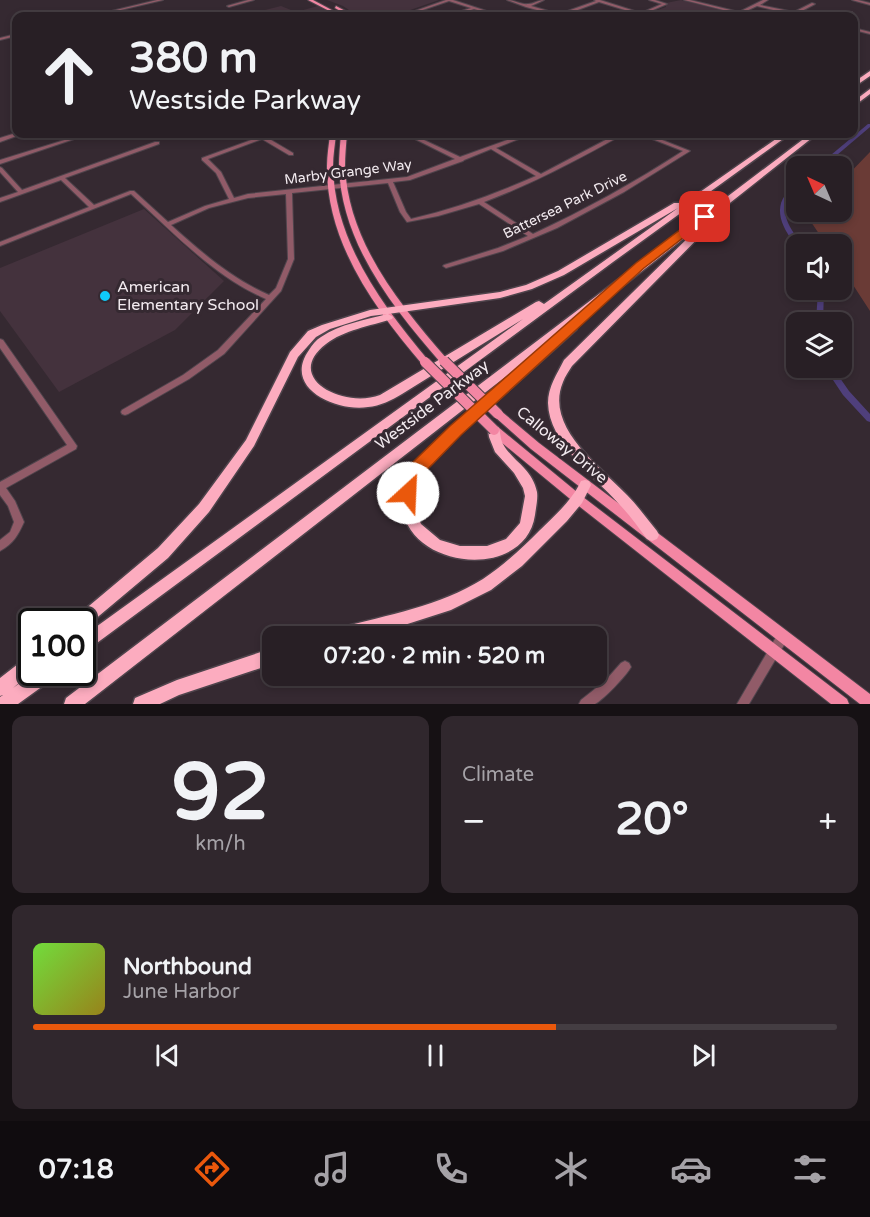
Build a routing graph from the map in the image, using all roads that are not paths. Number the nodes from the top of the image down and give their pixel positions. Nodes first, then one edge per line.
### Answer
1 (161, 0) edge
2 (252, 0) edge
3 (321, 0) edge
4 (449, 0) edge
5 (509, 0) edge
6 (542, 0) edge
7 (651, 0) edge
8 (686, 0) edge
9 (766, 0) edge
10 (854, 0) edge
11 (312, 1) edge
12 (596, 1) edge
13 (757, 4) junction
14 (813, 4) dead end
15 (870, 4) edge
16 (229, 6) dead end
17 (527, 6) junction
18 (432, 8) junction
19 (474, 8) junction
20 (339, 9) junction
21 (573, 11) junction
22 (110, 12) edge
23 (333, 12) edge
24 (344, 12) edge
25 (418, 12) edge
26 (423, 12) edge
27 (462, 12) edge
28 (487, 12) edge
29 (548, 12) edge
30 (570, 12) edge
31 (577, 12) edge
32 (635, 12) edge
33 (647, 12) edge
34 (731, 12) edge
35 (742, 12) edge
36 (787, 12) edge
37 (798, 12) edge
38 (870, 91) edge
39 (858, 101) edge
40 (74, 138) edge
41 (259, 138) edge
42 (264, 138) edge
43 (333, 138) edge
44 (343, 138) edge
45 (517, 138) edge
46 (613, 138) edge
47 (654, 138) edge
48 (781, 138) edge
49 (809, 138) edge
50 (71, 139) joint
51 (421, 139) edge
52 (157, 143) dead end
53 (493, 148) junction
54 (291, 154) dead end
55 (461, 160) junction
56 (0, 162) edge
57 (0, 169) edge
58 (538, 175) junction
59 (62, 178) junction
60 (390, 182) junction
61 (344, 186) junction
62 (714, 186) junction
63 (330, 187) junction
64 (21, 192) junction
65 (289, 192) junction
66 (737, 192) junction
67 (0, 200) edge
68 (232, 200) junction
69 (479, 201) junction
70 (93, 207) junction
71 (168, 224) junction
72 (532, 236) junction
73 (0, 244) edge
74 (610, 260) junction
75 (446, 266) dead end
76 (640, 266) junction
77 (271, 299) junction
78 (400, 309) junction
79 (386, 314) junction
80 (0, 342) edge
81 (125, 412) dead end
82 (494, 430) junction
83 (585, 485) junction
84 (0, 487) edge
85 (579, 500) junction
86 (652, 535) junction
87 (0, 546) edge
88 (96, 609) edge
89 (375, 626) edge
90 (783, 636) junction
91 (96, 637) edge
92 (773, 652) junction
93 (262, 660) edge
94 (625, 667) dead end
95 (18, 673) edge
96 (29, 686) edge
97 (0, 688) edge
98 (591, 702) edge
99 (4, 704) edge
100 (72, 704) edge
101 (141, 704) edge
102 (743, 704) edge
103 (842, 704) edge
104 (870, 704) edge

1 - 22 street
2 - 16 street
3 - 20 main road
4 - 18 street
4 - 19 street
5 - 17 street
6 - 17 street
7 - 33 street
8 - 34 street
9 - 13 street
10 - 15 street
11 - 20 main road
11 - 23 main road
12 - 21 street
12 - 32 street
13 - 35 street
13 - 36 street
14 - 37 street
17 - 29 street
18 - 25 street
18 - 26 street
19 - 27 street
19 - 28 street
20 - 24 main road
21 - 30 street
21 - 31 street
38 - 39 highway
40 - 50 street
41 - 68 street
42 - 54 street
43 - 63 main road, Calloway Drive
44 - 61 main road, Calloway Drive
45 - 53 street, Marby Grange Way
46 - 58 street
47 - 72 street, Battersea Park Drive
48 - 62 highway, Westside Parkway
49 - 66 highway, Westside Parkway
50 - 56 street
51 - 55 street
52 - 59 street
53 - 55 street, Marby Grange Way
53 - 58 street
55 - 60 street, Marby Grange Way
57 - 64 street
58 - 69 street
59 - 64 street
59 - 70 street
60 - 61 street, Marby Grange Way
60 - 69 street
61 - 63 street, Marby Grange Way
61 - 78 main road, Calloway Drive
62 - 74 highway, Westside Parkway
62 - 78 highway
63 - 65 street, Marby Grange Way
63 - 79 main road, Calloway Drive
64 - 67 street
65 - 68 street, Marby Grange Way
65 - 77 street
66 - 76 highway, Westside Parkway
66 - 86 highway
68 - 71 street, Marby Grange Way
69 - 72 street
70 - 71 street
70 - 73 street
71 - 77 street
72 - 75 street, Battersea Park Drive
74 - 79 highway
74 - 91 highway, Westside Parkway
76 - 82 highway
76 - 100 highway, Westside Parkway
77 - 81 street
78 - 79 highway
78 - 83 main road, Calloway Drive, bridge
79 - 82 main road, Calloway Drive, bridge
79 - 88 highway
80 - 84 street
82 - 85 main road, Calloway Drive
83 - 85 highway
83 - 86 main road, Calloway Drive
84 - 87 street
85 - 89 highway
85 - 92 main road, Calloway Drive
86 - 90 main road, Calloway Drive
90 - 92 street
90 - 104 main road, Calloway Drive
92 - 102 street
92 - 103 main road, Calloway Drive
93 - 101 highway
94 - 98 street
95 - 97 highway
96 - 99 highway

